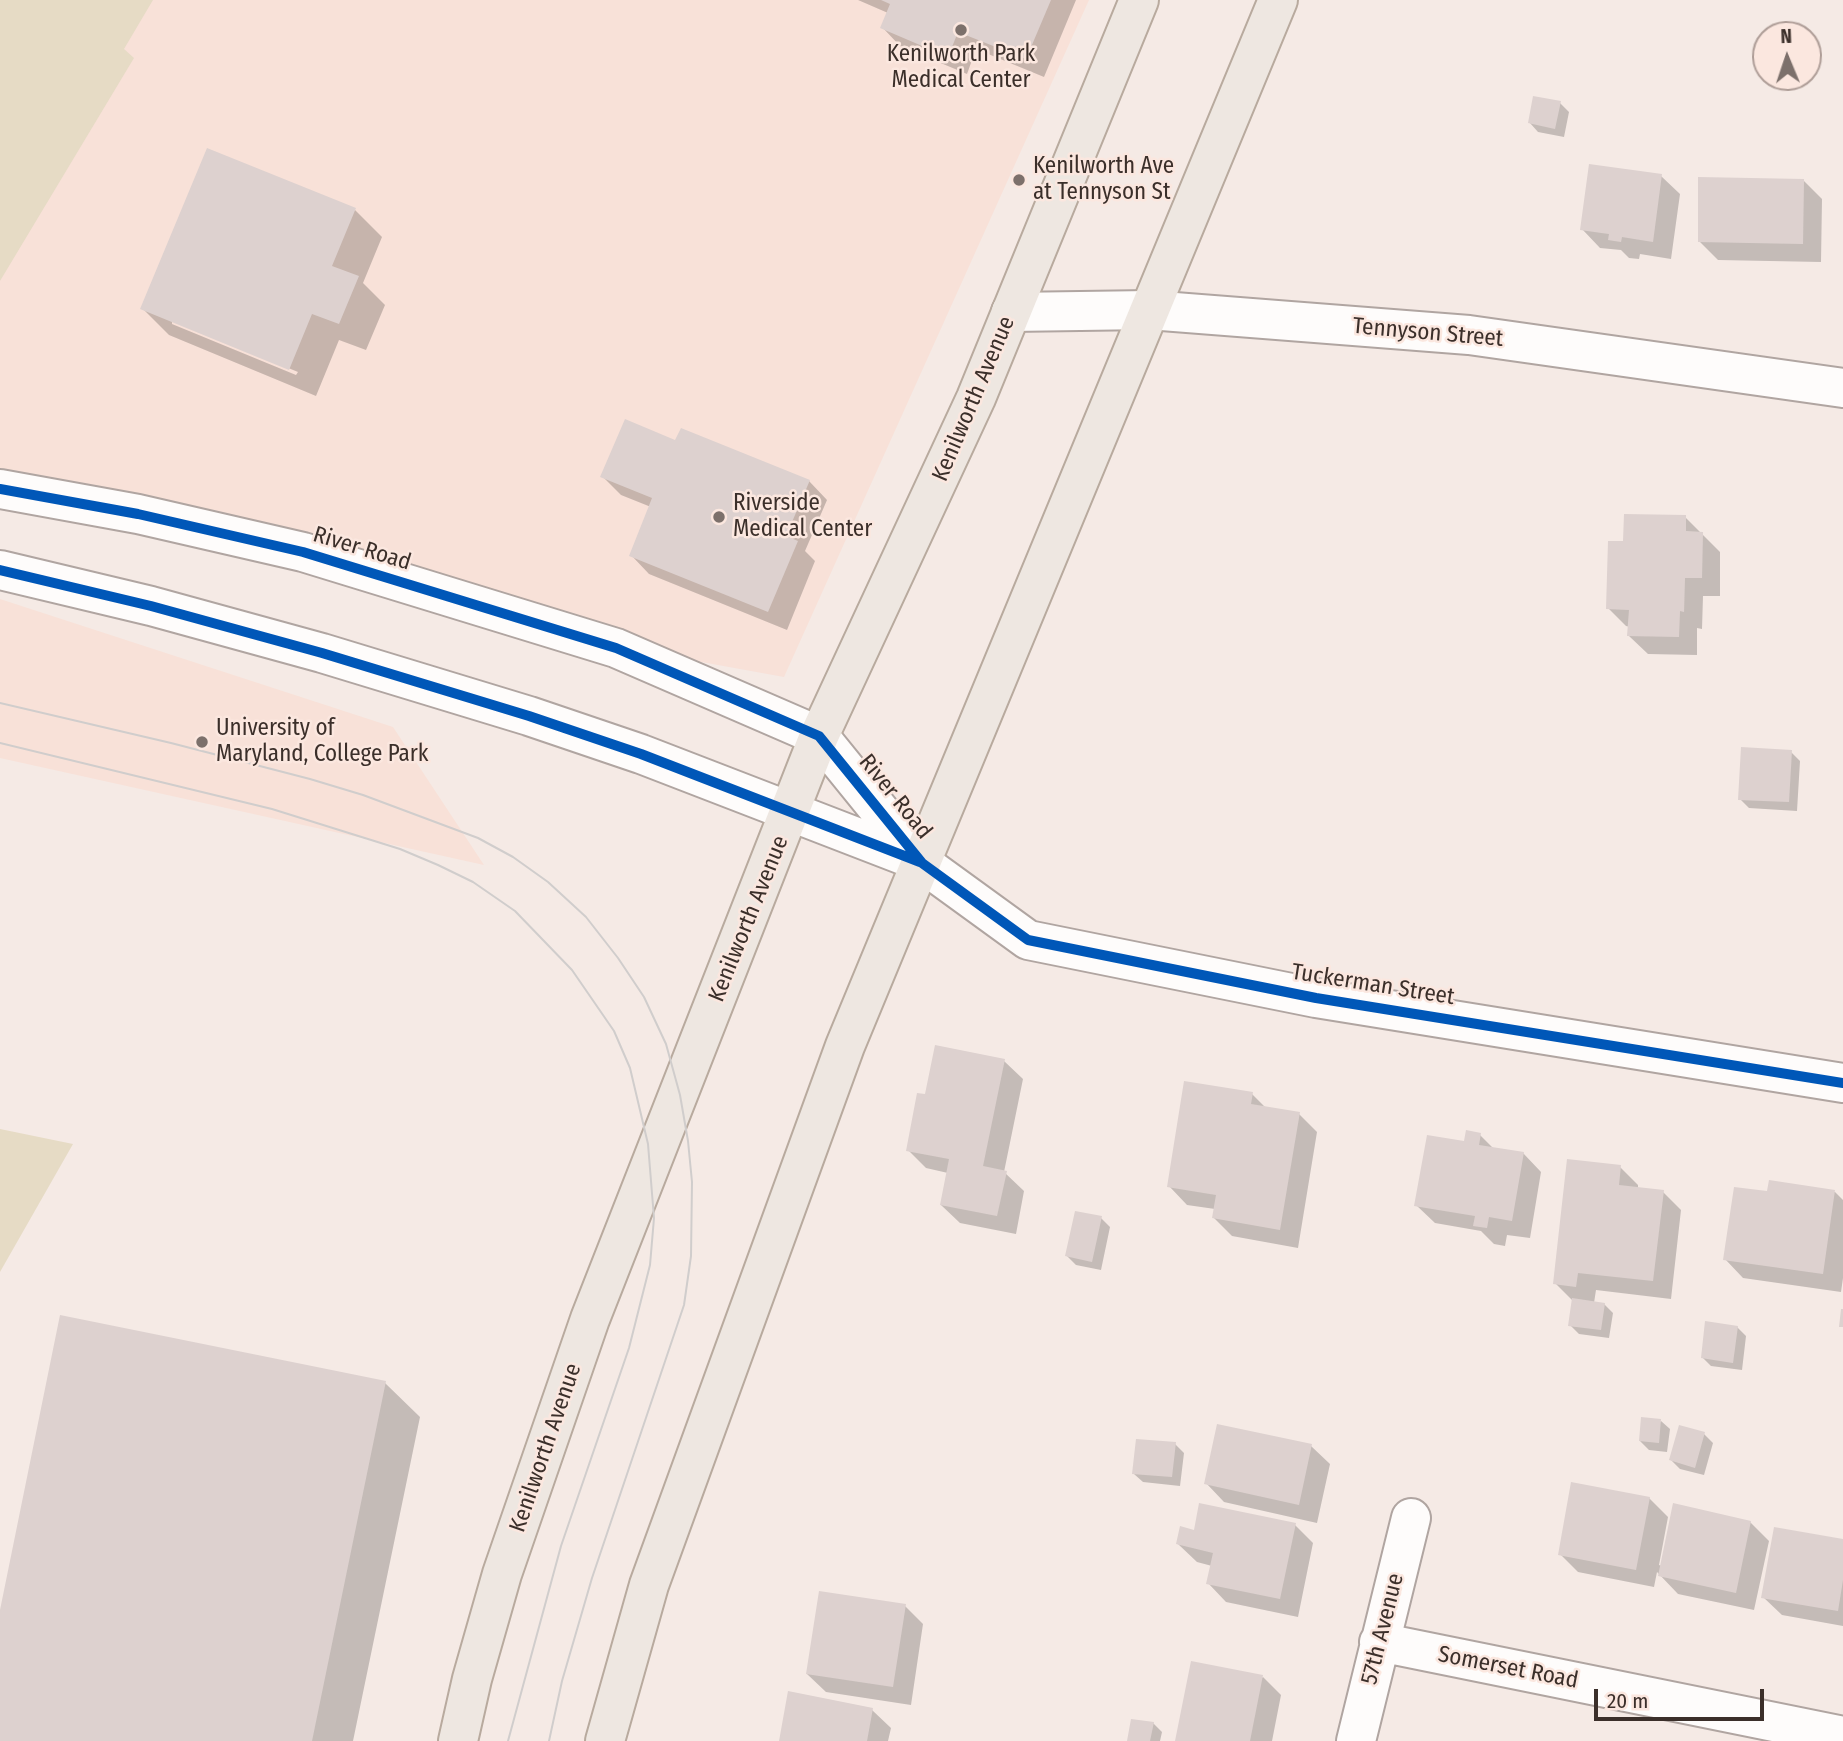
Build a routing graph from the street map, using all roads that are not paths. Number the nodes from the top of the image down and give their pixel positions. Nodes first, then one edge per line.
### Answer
1 (1139, 0) edge
2 (1278, 0) edge
3 (1149, 310) junction
4 (1011, 312) junction
5 (1843, 388) edge
6 (0, 489) edge
7 (0, 570) edge
8 (819, 736) junction
9 (791, 813) junction
10 (922, 863) junction
11 (1843, 1083) edge
12 (1410, 1518) dead end
13 (1379, 1642) junction
14 (1843, 1736) edge
15 (458, 1741) edge
16 (605, 1741) edge
17 (1356, 1741) edge

1 - 4 main road, Kenilworth Avenue
2 - 3 main road
3 - 4 street, Tennyson Street
3 - 5 street, Tennyson Street
3 - 10 main road
4 - 8 main road, Kenilworth Avenue
6 - 8 street, River Road
7 - 9 street, River Road
8 - 9 main road, Kenilworth Avenue
8 - 10 street, River Road
9 - 10 street, River Road
9 - 15 main road, Kenilworth Avenue
10 - 11 street, Tuckerman Street
10 - 16 main road
12 - 13 street, 57th Avenue
13 - 14 street, Somerset Road
13 - 17 street, 57th Avenue

